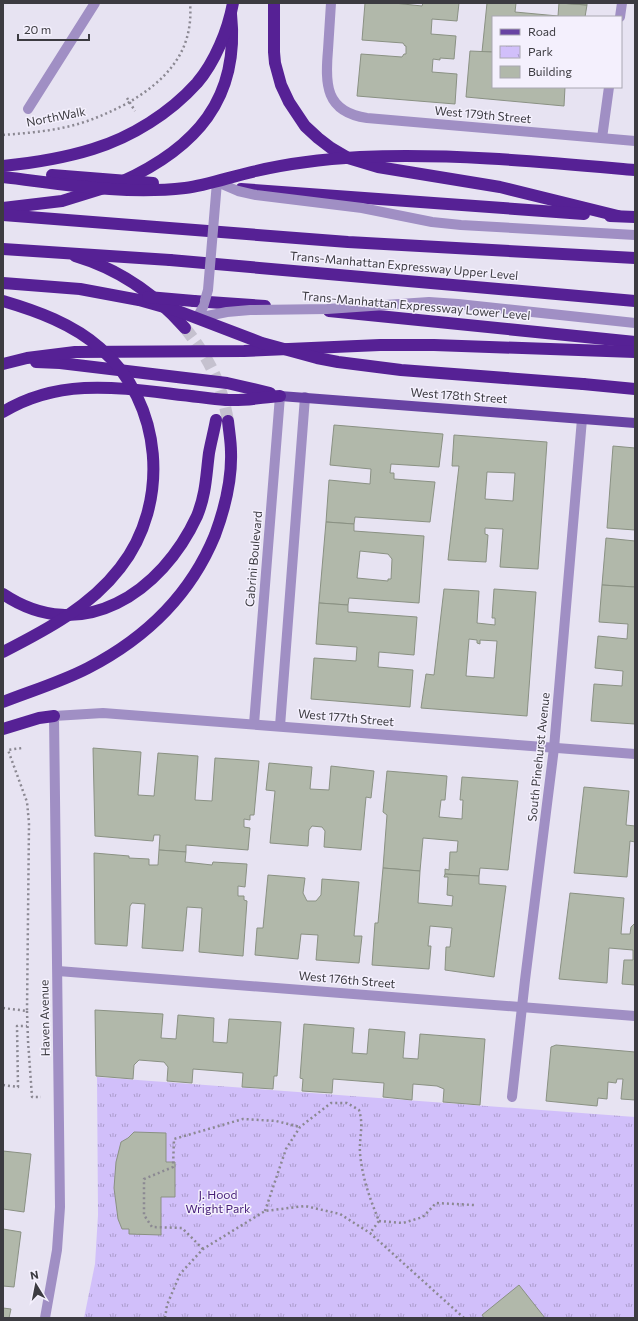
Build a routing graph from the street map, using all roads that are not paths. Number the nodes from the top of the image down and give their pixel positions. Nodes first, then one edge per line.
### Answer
1 (95, 3) edge
2 (229, 3) edge
3 (233, 3) edge
4 (274, 3) edge
5 (331, 3) edge
6 (622, 3) edge
7 (620, 16) edge
8 (609, 88) edge
9 (28, 109) dead end
10 (602, 138) junction
11 (635, 141) edge
12 (3, 166) edge
13 (635, 170) edge
14 (3, 172) edge
15 (3, 177) edge
16 (217, 182) junction
17 (3, 208) edge
18 (3, 215) edge
19 (618, 216) junction
20 (635, 217) edge
21 (635, 235) edge
22 (3, 244) edge
23 (3, 249) edge
24 (635, 258) edge
25 (3, 284) edge
26 (3, 301) edge
27 (635, 301) edge
28 (197, 318) junction
29 (635, 323) edge
30 (185, 328) tunnel mouth
31 (635, 342) edge
32 (635, 352) edge
33 (3, 365) edge
34 (635, 389) edge
35 (280, 396) junction
36 (305, 398) junction
37 (3, 412) edge
38 (582, 419) junction
39 (216, 420) tunnel mouth
40 (228, 421) tunnel mouth
41 (635, 423) edge
42 (3, 594) edge
43 (3, 652) edge
44 (3, 702) edge
45 (54, 716) junction
46 (254, 724) junction
47 (280, 726) junction
48 (5, 728) edge
49 (554, 748) junction
50 (635, 754) edge
51 (58, 971) junction
52 (522, 1007) junction
53 (635, 1016) edge
54 (512, 1097) dead end
55 (45, 1318) edge

1 - 9 street
2 - 17 highway
3 - 12 highway, bridge
4 - 19 highway
5 - 10 street, West 179th Street
6 - 7 street
8 - 10 street
10 - 11 street, West 179th Street
13 - 16 highway, bridge
14 - 19 highway, bridge
15 - 16 highway, bridge
16 - 21 street, bridge
16 - 28 street, bridge
18 - 24 highway, Trans-Manhattan Expressway Upper Level
19 - 20 highway
22 - 30 highway
23 - 27 highway, Trans-Manhattan Expressway Upper Level, bridge
25 - 28 highway, bridge
25 - 31 highway, Trans-Manhattan Expressway Lower Level, bridge
26 - 43 highway, bridge
28 - 29 street, bridge
28 - 34 highway, bridge
32 - 33 highway
33 - 35 highway
35 - 36 main road, West 178th Street
35 - 37 highway
35 - 46 street, Cabrini Boulevard
36 - 38 main road, West 178th Street
36 - 47 street
38 - 41 main road, West 178th Street
38 - 49 street, South Pinehurst Avenue
39 - 42 highway
40 - 44 highway
45 - 46 street, West 177th Street
45 - 48 highway
45 - 51 street, Haven Avenue
46 - 47 street, West 177th Street
47 - 49 street, West 177th Street
49 - 50 street, West 177th Street
49 - 52 street, South Pinehurst Avenue
51 - 52 street, West 176th Street
51 - 55 street, Haven Avenue
52 - 53 street, West 176th Street
52 - 54 street, South Pinehurst Avenue

